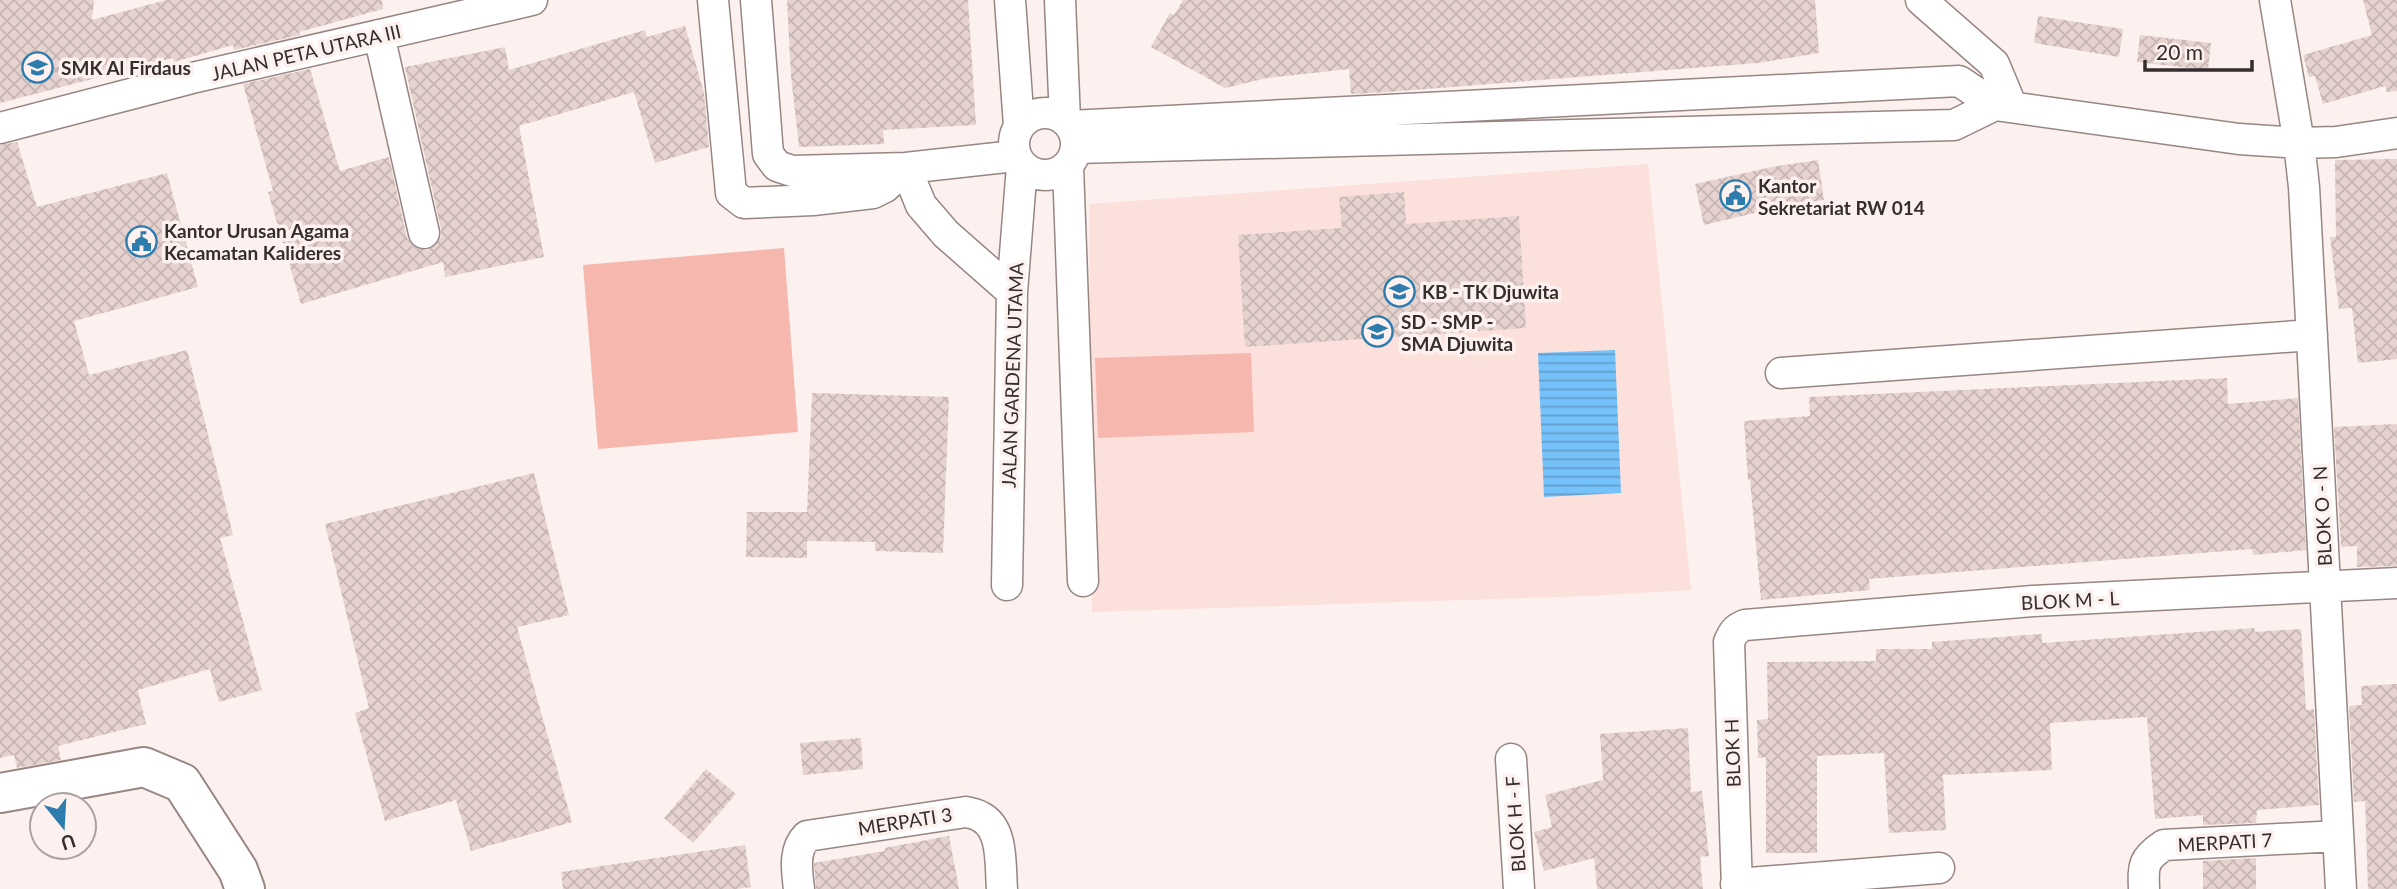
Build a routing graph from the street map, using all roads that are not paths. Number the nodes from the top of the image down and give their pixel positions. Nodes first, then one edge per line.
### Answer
1 (531, 0) edge
2 (713, 0) edge
3 (756, 0) edge
4 (1010, 0) edge
5 (1060, 0) edge
6 (1921, 0) edge
7 (2275, 0) edge
8 (379, 35) junction
9 (2003, 106) junction
10 (1019, 126) junction
11 (0, 128) edge
12 (2397, 133) edge
13 (1070, 140) junction
14 (2299, 143) junction
15 (1019, 161) junction
16 (892, 169) junction
17 (424, 233) dead end
18 (1012, 292) junction
19 (2312, 335) junction
20 (1781, 373) dead end
21 (1083, 582) dead end
22 (2397, 583) edge
23 (1007, 585) dead end
24 (2325, 586) junction
25 (1745, 625) joint
26 (1511, 759) dead end
27 (0, 793) edge
28 (2338, 836) junction
29 (1939, 868) dead end
30 (1737, 886) edge
31 (245, 889) edge
32 (799, 889) edge
33 (1002, 889) edge
34 (1519, 889) edge
35 (2144, 889) edge
36 (2341, 889) edge

1 - 8 street, JALAN PETA UTARA III
2 - 16 street
3 - 16 street
4 - 10 street
5 - 13 street
6 - 9 street
7 - 14 street, BLOK O - N
8 - 11 street, JALAN PETA UTARA III
8 - 17 street
9 - 13 street
9 - 13 street
9 - 14 street
10 - 13 street
10 - 15 street
12 - 14 street
13 - 15 street
13 - 21 street
14 - 19 street, BLOK O - N
15 - 16 street
15 - 18 street, JALAN GARDENA UTAMA
16 - 18 street
18 - 23 street, JALAN GARDENA UTAMA
19 - 20 street
19 - 24 street, BLOK O - N
22 - 24 street, BLOK M - L
24 - 25 street, BLOK M - L
24 - 28 street, BLOK O - N
25 - 30 street, BLOK H
26 - 34 street, BLOK H - F
27 - 31 street
28 - 35 street, MERPATI 7
28 - 36 street, BLOK O - N
29 - 30 street
32 - 33 street, MERPATI 3

